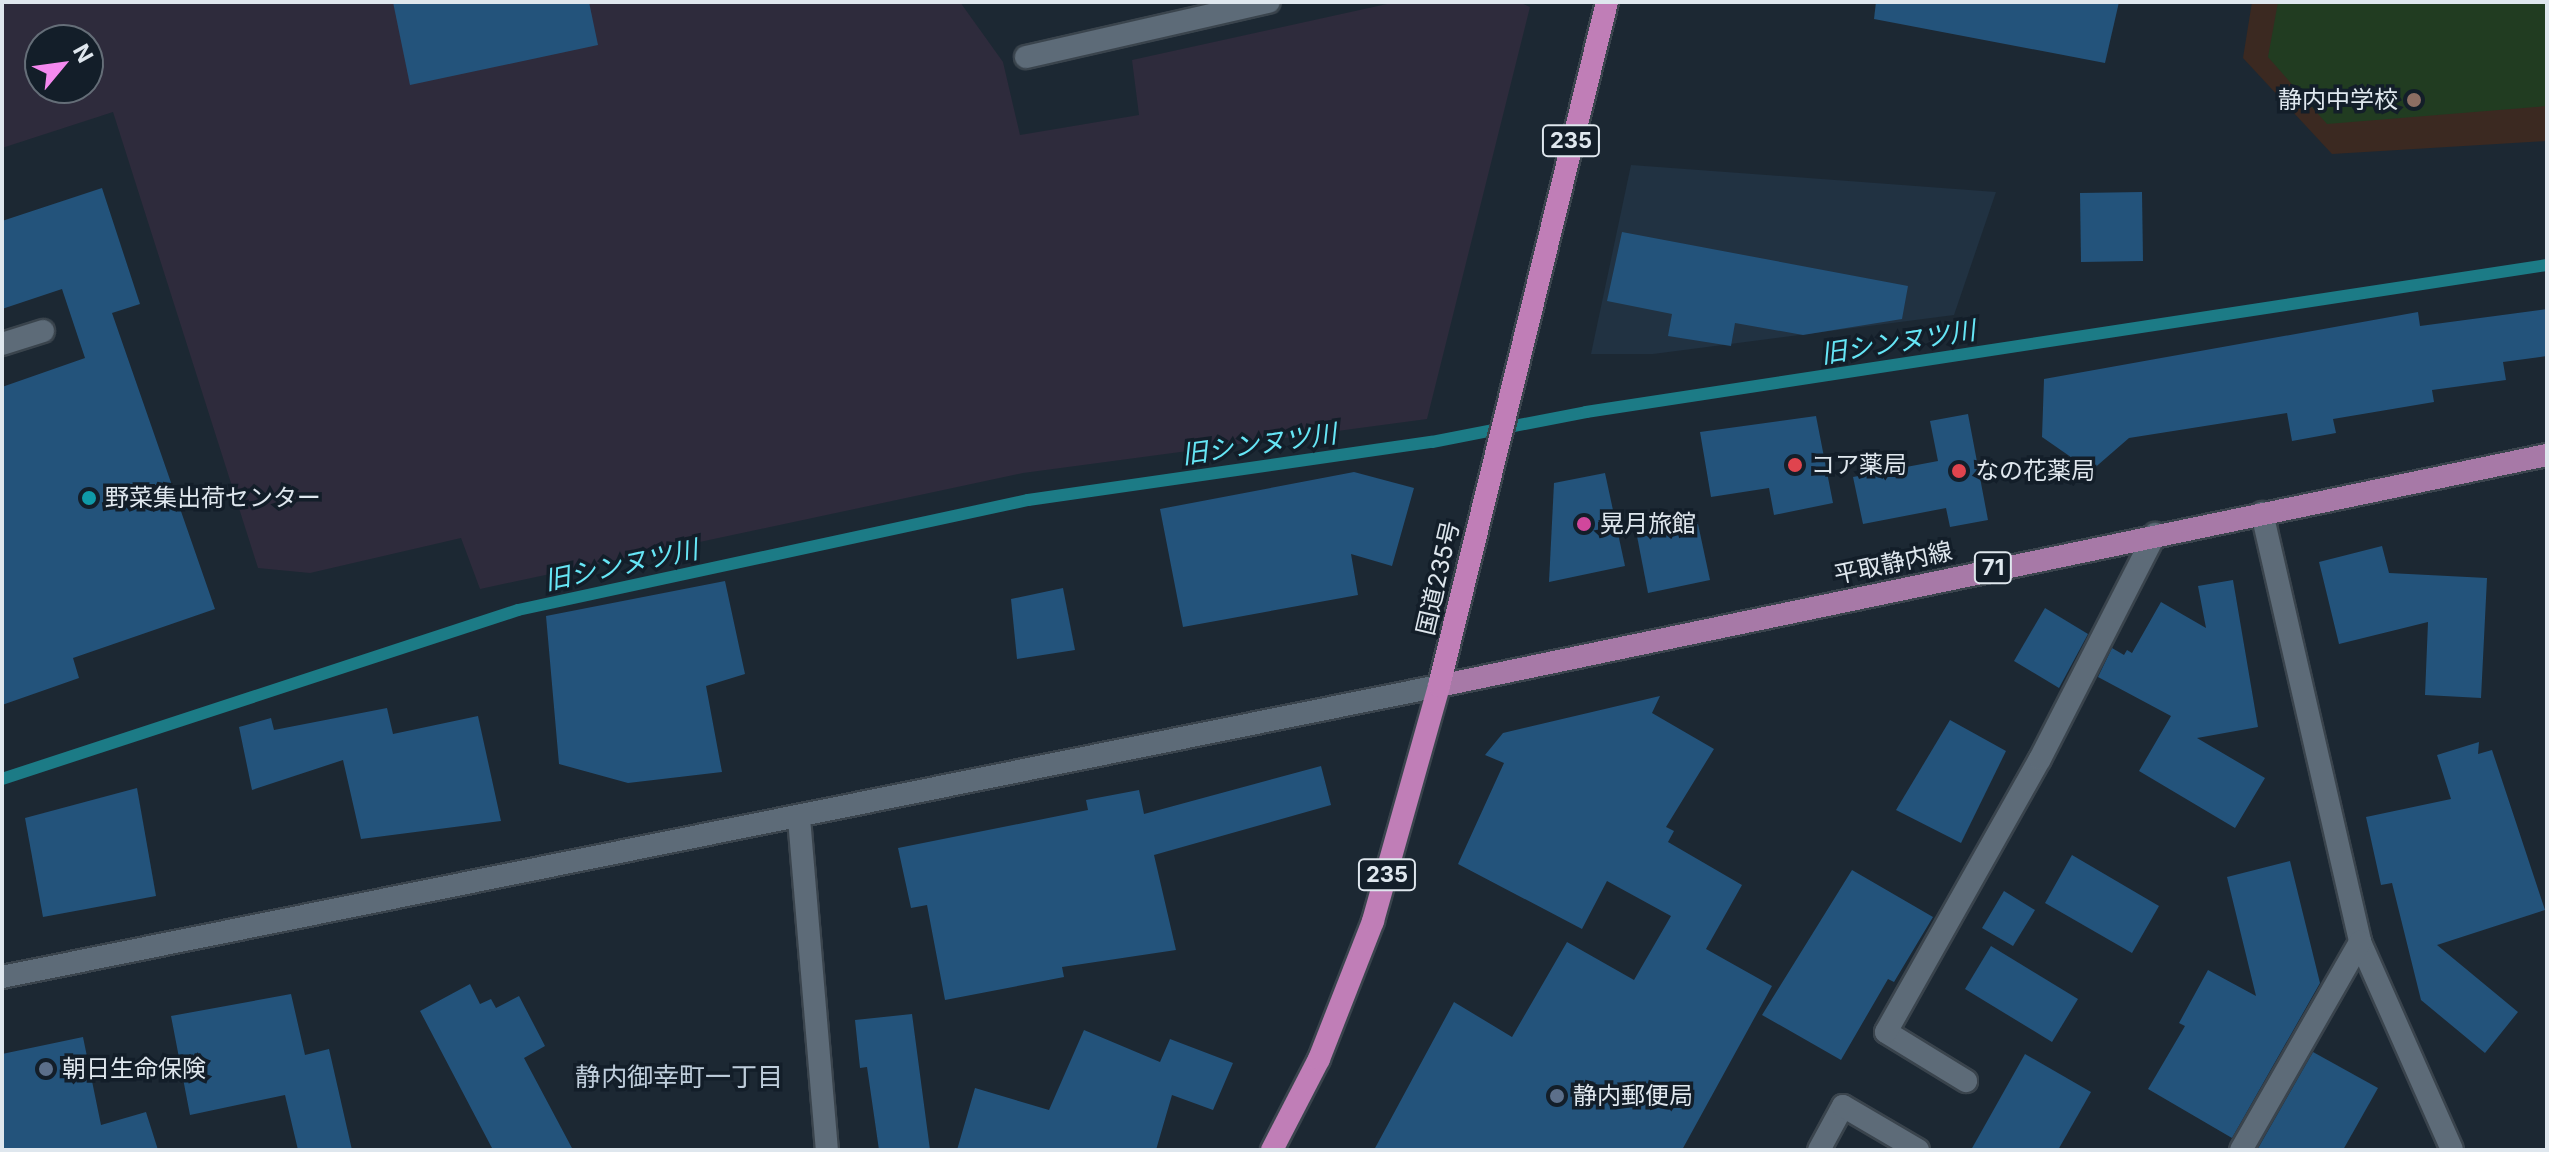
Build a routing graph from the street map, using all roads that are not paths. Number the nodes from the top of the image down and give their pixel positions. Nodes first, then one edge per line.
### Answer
1 (1269, 2) edge
2 (1607, 2) edge
3 (1026, 57) dead end
4 (43, 331) dead end
5 (2, 344) edge
6 (2547, 455) edge
7 (2262, 513) junction
8 (2155, 534) junction
9 (1439, 686) junction
10 (799, 818) junction
11 (2360, 942) junction
12 (2, 977) edge
13 (1966, 1081) dead end
14 (827, 1150) edge
15 (1272, 1150) edge
16 (1819, 1150) edge
17 (1918, 1150) edge
18 (2241, 1150) edge
19 (2452, 1150) edge

1 - 3 street
2 - 9 highway, 国道235号 / 235
4 - 5 street
6 - 7 main road, 平取静内線 / 71
7 - 8 main road, 平取静内線 / 71
7 - 11 street
8 - 9 main road, 平取静内線 / 71
8 - 13 street
9 - 10 street
9 - 15 highway, 国道235号 / 235
10 - 12 street
10 - 14 street
11 - 18 street
11 - 19 street
16 - 17 street

